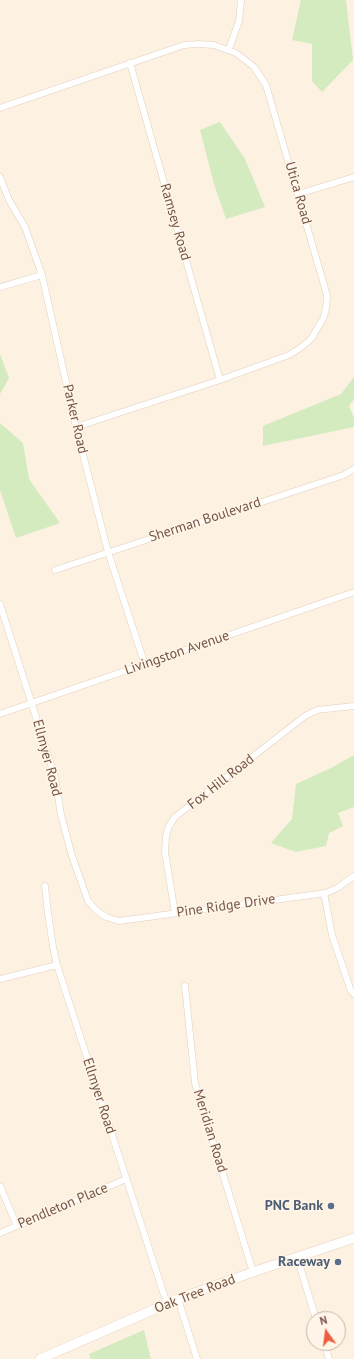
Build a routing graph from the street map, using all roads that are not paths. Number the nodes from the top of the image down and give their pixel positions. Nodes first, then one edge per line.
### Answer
1 (241, 0) edge
2 (229, 49) junction
3 (130, 63) junction
4 (0, 108) edge
5 (0, 177) edge
6 (354, 177) edge
7 (298, 194) junction
8 (42, 275) junction
9 (0, 287) edge
10 (220, 380) junction
11 (76, 427) junction
12 (354, 469) edge
13 (108, 552) junction
14 (55, 570) dead end
15 (354, 592) edge
16 (0, 604) edge
17 (145, 664) junction
18 (32, 703) junction
19 (354, 706) edge
20 (0, 714) edge
21 (354, 876) edge
22 (45, 886) dead end
23 (324, 893) junction
24 (96, 910) joint
25 (175, 913) junction
26 (57, 965) junction
27 (0, 979) edge
28 (185, 986) dead end
29 (354, 994) edge
30 (126, 1179) junction
31 (0, 1186) edge
32 (17, 1226) junction
33 (0, 1233) edge
34 (354, 1238) edge
35 (297, 1257) junction
36 (253, 1272) junction
37 (178, 1299) junction
38 (167, 1304) junction
39 (314, 1311) edge
40 (40, 1359) edge
41 (197, 1359) edge

1 - 2 street
2 - 3 street, Utica Road
2 - 7 street, Utica Road
3 - 4 street, Utica Road
3 - 10 street, Ramsey Road
5 - 8 street, Parker Road
6 - 7 street
7 - 10 street, Utica Road
8 - 9 street
8 - 11 street, Parker Road
10 - 11 street, Utica Road
11 - 13 street, Parker Road
12 - 13 street, Sherman Boulevard
13 - 14 street, Sherman Boulevard
13 - 17 street, Parker Road
15 - 17 street, Livingston Avenue
16 - 18 street, Ellmyer Road
17 - 18 street, Livingston Avenue
18 - 20 street, Livingston Avenue
18 - 24 street, Ellmyer Road
19 - 25 street, Fox Hill Road
21 - 23 street, Pine Ridge Drive
22 - 26 street, Ellmyer Road
23 - 25 street, Pine Ridge Drive
23 - 29 street
24 - 25 street, Pine Ridge Drive
26 - 27 street
26 - 30 street, Ellmyer Road
28 - 36 street, Meridian Road
30 - 32 street, Pendleton Place
30 - 38 street, Ellmyer Road
31 - 32 street
32 - 33 street, Pendleton Place
34 - 35 main road, Oak Tree Road
35 - 36 main road, Oak Tree Road
35 - 39 street
36 - 37 main road, Oak Tree Road
37 - 38 main road, Oak Tree Road
37 - 41 street
38 - 40 main road, Oak Tree Road

